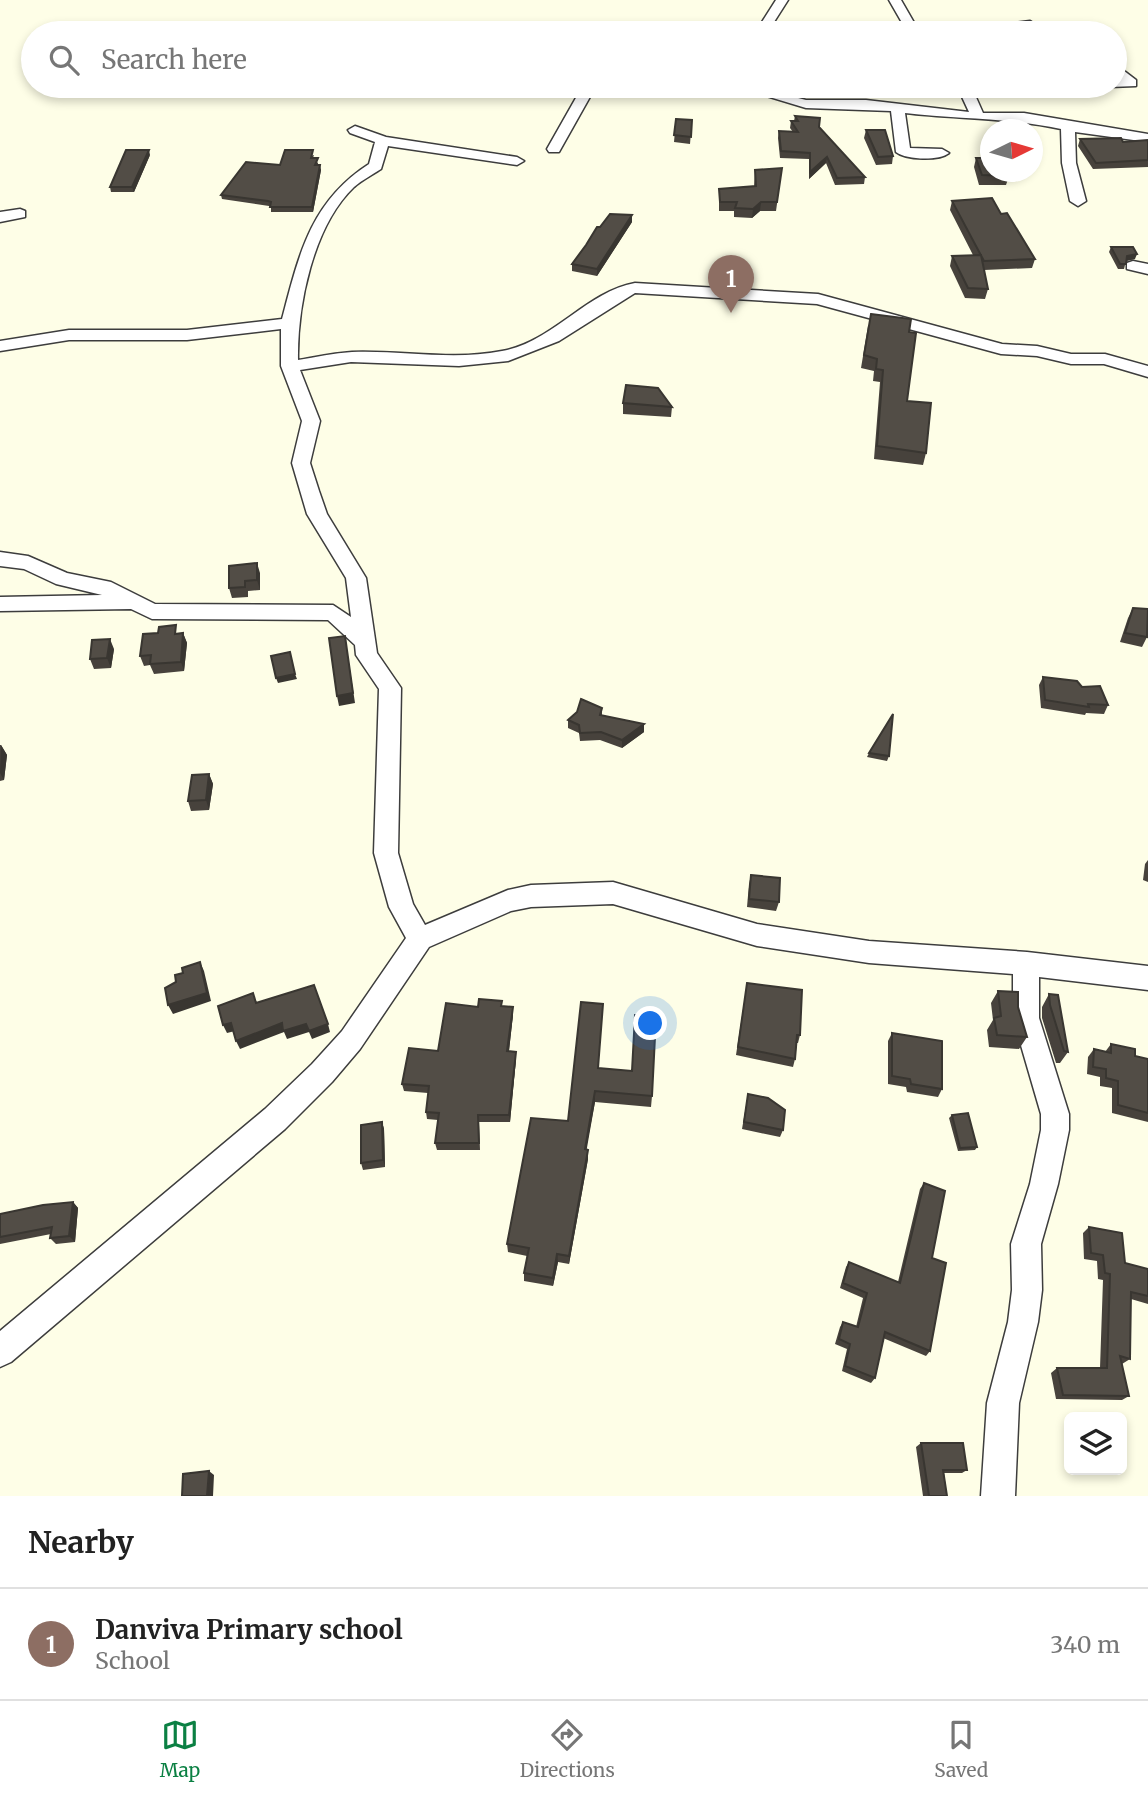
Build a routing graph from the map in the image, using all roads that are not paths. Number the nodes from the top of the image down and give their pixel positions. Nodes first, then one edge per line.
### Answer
1 (782, 0) edge
2 (895, 0) edge
3 (769, 21) edge
4 (907, 21) edge
5 (583, 98) edge
6 (783, 98) edge
7 (969, 98) edge
8 (898, 102) junction
9 (978, 117) junction
10 (1068, 124) junction
11 (355, 130) dead end
12 (1148, 138) edge
13 (382, 141) junction
14 (554, 149) dead end
15 (942, 153) dead end
16 (517, 161) dead end
17 (1078, 201) dead end
18 (20, 215) dead end
19 (0, 216) edge
20 (289, 323) junction
21 (0, 346) edge
22 (290, 366) junction
23 (1148, 372) edge
24 (0, 559) edge
25 (131, 602) junction
26 (0, 604) edge
27 (363, 640) junction
28 (420, 939) junction
29 (1027, 964) junction
30 (1148, 978) edge
31 (0, 1351) edge
32 (998, 1496) edge

1 - 3 street
2 - 4 street
5 - 14 street
6 - 8 street
7 - 9 street
8 - 9 street
8 - 15 street
9 - 10 street
10 - 12 street
10 - 17 street
11 - 13 street
13 - 16 street
13 - 20 street
18 - 19 street
20 - 21 street
20 - 22 street
22 - 23 street
22 - 27 street
24 - 25 street
25 - 26 street
25 - 27 street
27 - 28 street
28 - 29 street
28 - 31 street
29 - 30 street
29 - 32 street

